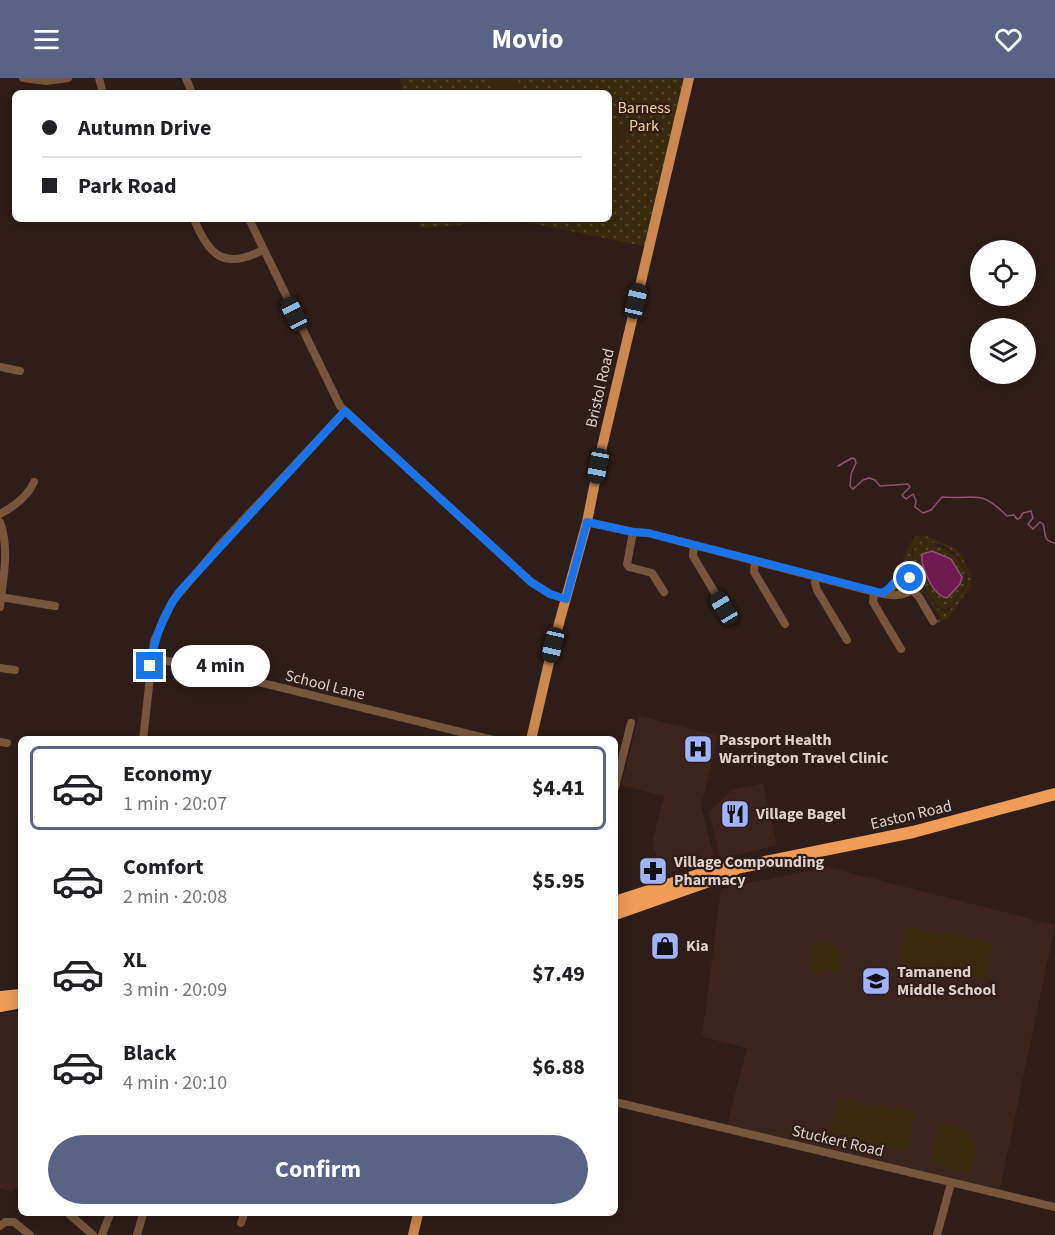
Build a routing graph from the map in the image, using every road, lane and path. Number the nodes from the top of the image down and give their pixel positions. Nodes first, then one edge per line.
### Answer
1 (23, 78) edge
2 (68, 78) edge
3 (689, 78) edge
4 (195, 222) edge
5 (250, 222) edge
6 (263, 250) junction
7 (0, 367) edge
8 (20, 371) dead end
9 (345, 411) junction
10 (34, 482) dead end
11 (0, 514) edge
12 (0, 522) edge
13 (587, 522) junction
14 (633, 532) junction
15 (694, 545) junction
16 (754, 561) junction
17 (816, 577) junction
18 (912, 590) junction
19 (664, 592) dead end
20 (878, 592) junction
21 (0, 597) edge
22 (566, 599) junction
23 (0, 606) edge
24 (55, 606) dead end
25 (724, 608) dead end
26 (933, 621) dead end
27 (785, 624) dead end
28 (847, 640) dead end
29 (901, 649) dead end
30 (151, 658) junction
31 (0, 668) edge
32 (15, 670) dead end
33 (631, 723) dead end
34 (143, 736) edge
35 (477, 736) edge
36 (532, 736) edge
37 (618, 776) edge
38 (1055, 794) edge
39 (736, 868) junction
40 (618, 901) edge
41 (618, 913) edge
42 (18, 996) edge
43 (0, 997) edge
44 (18, 1003) edge
45 (0, 1006) edge
46 (618, 1103) edge
47 (951, 1183) junction
48 (1055, 1207) edge
49 (71, 1216) edge
50 (109, 1216) edge
51 (142, 1216) edge
52 (243, 1216) edge
53 (418, 1216) edge
54 (241, 1223) dead end
55 (0, 1226) edge
56 (30, 1235) edge
57 (93, 1235) edge
58 (102, 1235) edge
59 (137, 1235) edge
60 (413, 1235) edge
61 (937, 1235) edge

1 - 2 street
3 - 13 main road, Bristol Road
4 - 6 street
5 - 6 street
6 - 9 street
7 - 8 street
9 - 22 street
9 - 30 street
10 - 11 street
12 - 21 street
13 - 14 street
13 - 22 main road, Bristol Road
14 - 15 street
14 - 19 street
15 - 16 street
15 - 25 street
16 - 17 street
16 - 27 street
17 - 20 street
17 - 28 street
18 - 20 street
18 - 20 street
18 - 26 street
20 - 29 street
21 - 23 street
21 - 24 street
22 - 36 main road, Bristol Road
30 - 34 street
30 - 35 street, School Lane
31 - 32 street
33 - 37 street
38 - 39 highway, Easton Road
39 - 40 highway, Easton Road
39 - 41 highway, Easton Road
42 - 43 highway
44 - 45 highway
46 - 47 street, Stuckert Road
47 - 48 street, Stuckert Road
47 - 61 street
49 - 57 street
50 - 58 street
51 - 59 street
52 - 54 street
53 - 60 main road
55 - 56 street

